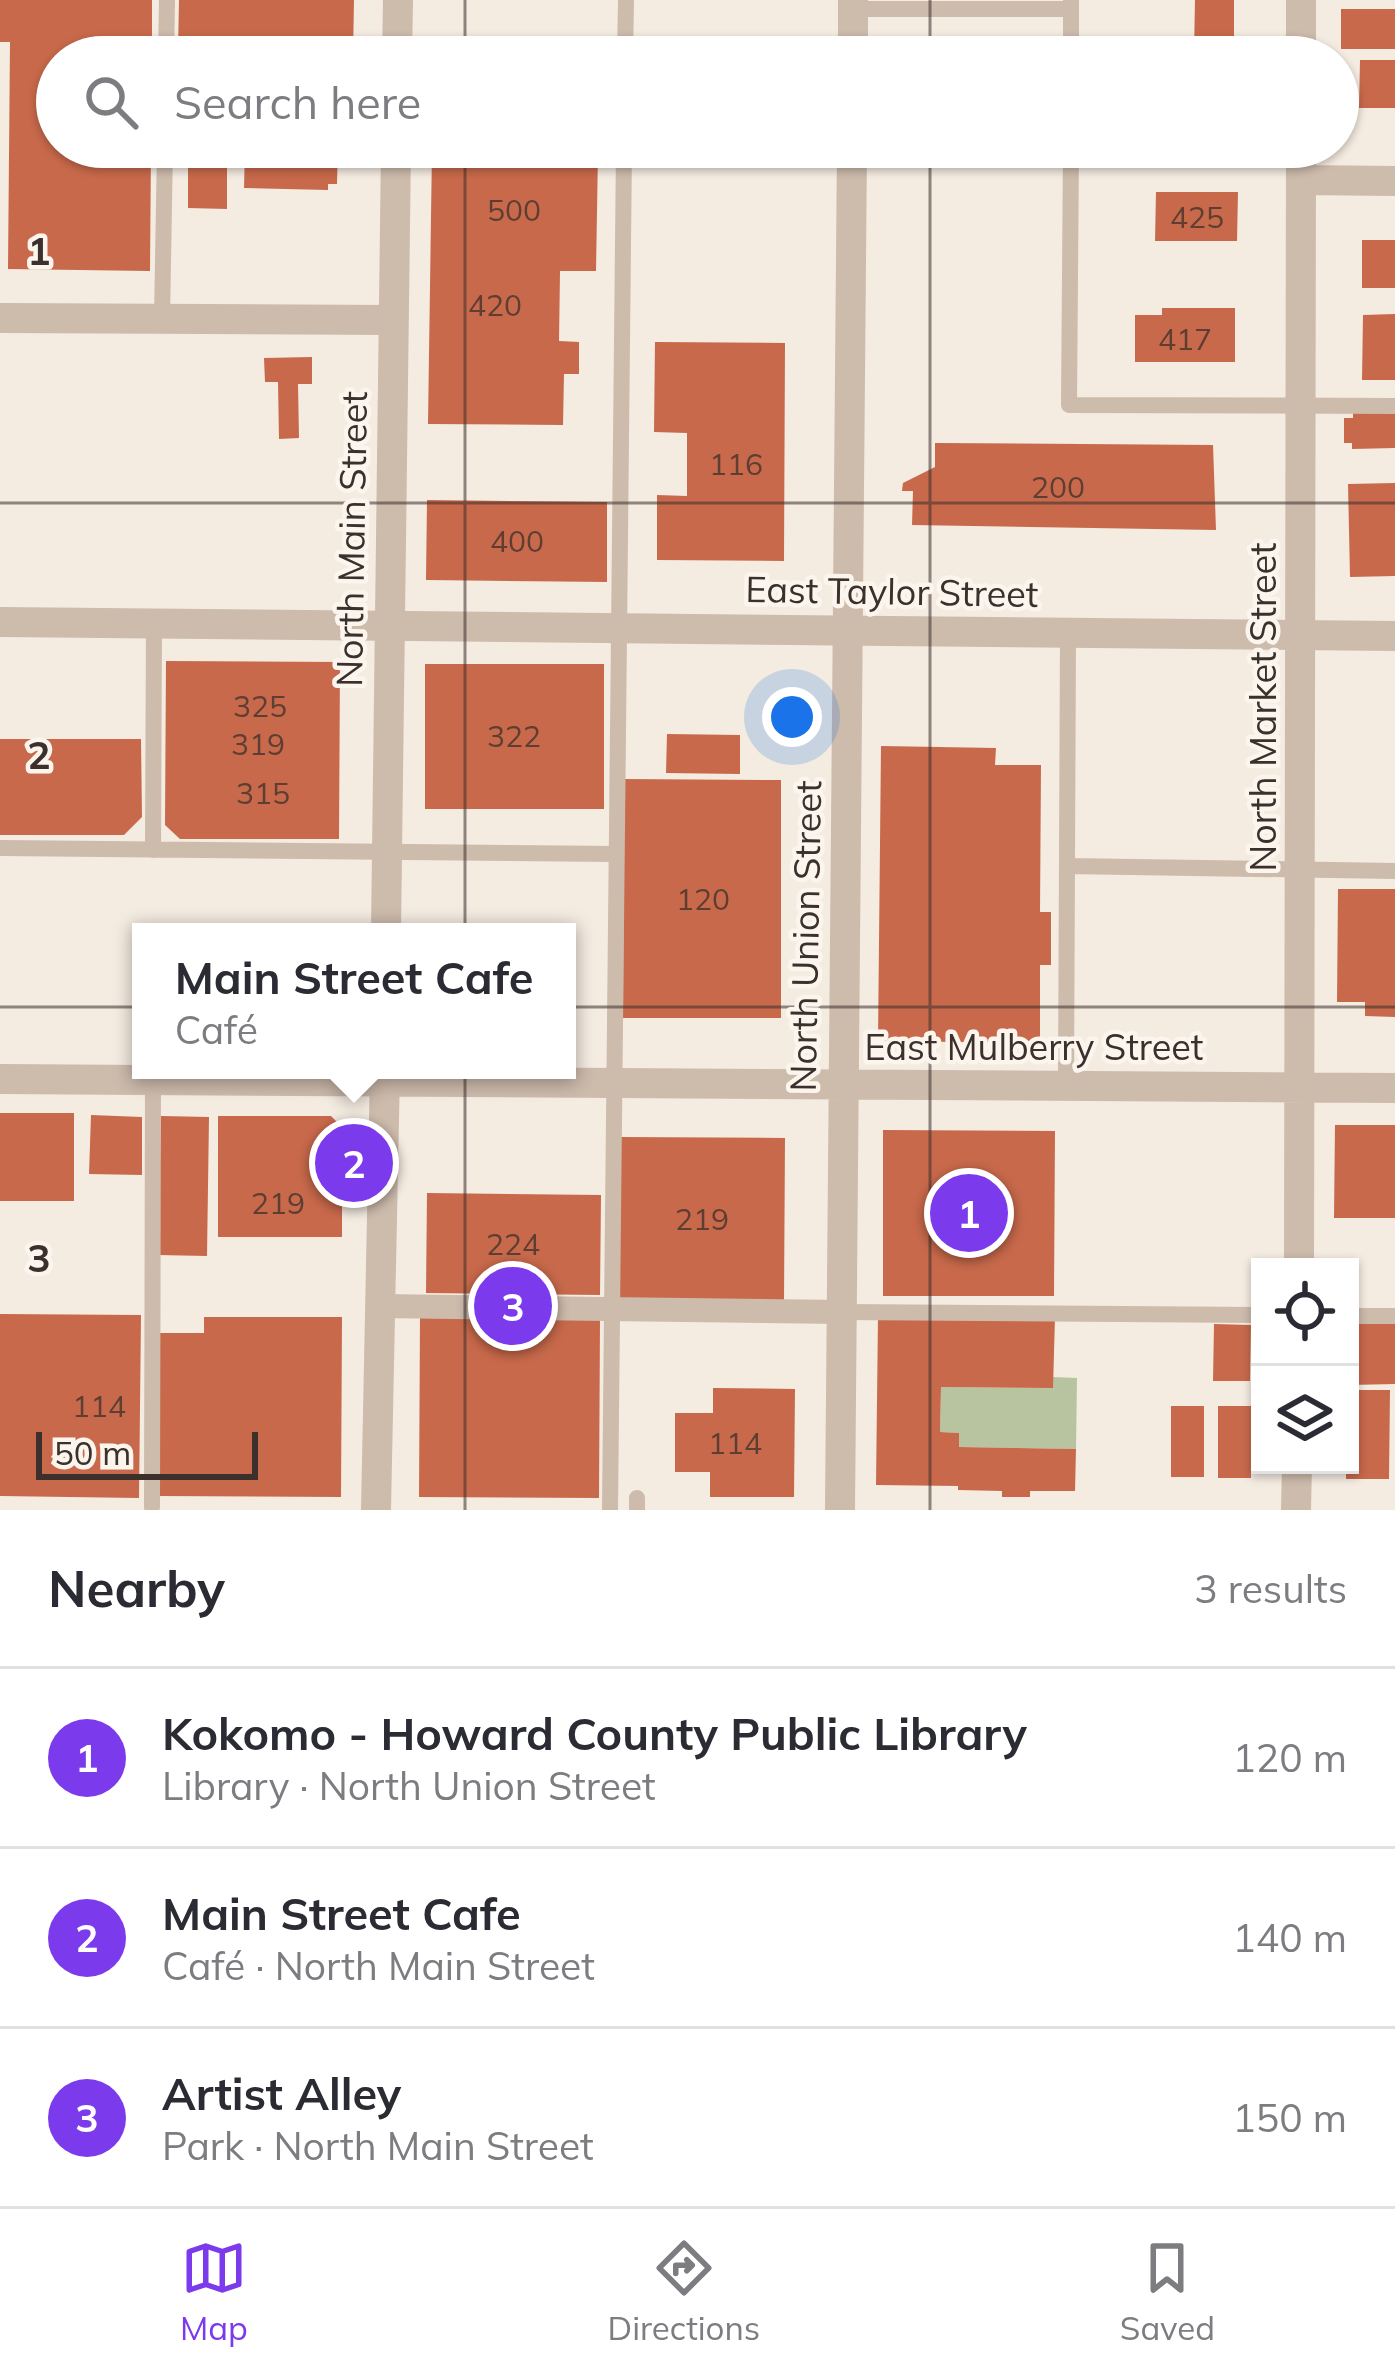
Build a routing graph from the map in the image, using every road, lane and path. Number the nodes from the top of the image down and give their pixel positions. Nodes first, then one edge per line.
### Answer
1 (167, 0) edge
2 (398, 0) edge
3 (626, 0) edge
4 (1301, 0) edge
5 (1071, 4) edge
6 (853, 5) edge
7 (166, 36) edge
8 (398, 36) edge
9 (625, 36) edge
10 (853, 36) edge
11 (1071, 36) edge
12 (1301, 36) edge
13 (165, 168) edge
14 (396, 168) edge
15 (624, 168) edge
16 (852, 168) edge
17 (1071, 168) edge
18 (1301, 168) edge
19 (1301, 180) junction
20 (1395, 181) edge
21 (0, 318) edge
22 (162, 319) junction
23 (392, 320) junction
24 (1395, 406) edge
25 (1301, 407) junction
26 (0, 622) edge
27 (154, 623) junction
28 (388, 625) junction
29 (617, 626) junction
30 (848, 629) junction
31 (1067, 633) junction
32 (1302, 635) junction
33 (1395, 636) edge
34 (0, 848) edge
35 (153, 850) junction
36 (386, 853) junction
37 (615, 854) junction
38 (1067, 866) junction
39 (1301, 870) junction
40 (1395, 871) edge
41 (386, 923) edge
42 (0, 1079) edge
43 (246, 1079) edge
44 (385, 1079) edge
45 (470, 1079) edge
46 (153, 1081) junction
47 (612, 1084) junction
48 (841, 1084) junction
49 (1066, 1085) junction
50 (1301, 1087) junction
51 (1395, 1088) edge
52 (1299, 1258) edge
53 (380, 1306) junction
54 (611, 1310) junction
55 (841, 1312) junction
56 (1251, 1316) edge
57 (1359, 1316) edge
58 (1395, 1316) edge
59 (1297, 1474) edge
60 (152, 1507) edge
61 (376, 1510) edge
62 (610, 1510) edge
63 (840, 1510) edge
64 (1296, 1510) edge

1 - 7 lane
2 - 8 street
3 - 9 lane
4 - 12 street
5 - 6 lane
5 - 11 lane
6 - 10 street
13 - 22 lane
14 - 23 street, North Main Street
15 - 29 lane
16 - 30 street, North Union Street
17 - 25 lane
18 - 19 street, North Market Street
19 - 20 street
19 - 25 street, North Market Street
21 - 22 street
22 - 23 street
23 - 28 street, North Main Street
24 - 25 lane
25 - 32 street, North Market Street
26 - 27 street, East Taylor Street
27 - 28 street, East Taylor Street
27 - 35 lane
28 - 29 street, East Taylor Street
28 - 36 street, North Main Street
29 - 30 street, East Taylor Street
29 - 37 lane
30 - 31 street, East Taylor Street
30 - 48 street, North Union Street
31 - 32 street, East Taylor Street
31 - 38 lane
32 - 33 street, East Taylor Street
32 - 39 street, North Market Street
34 - 35 lane
35 - 36 lane
36 - 37 lane
36 - 41 street, North Main Street
37 - 47 lane
38 - 39 lane
38 - 49 lane
39 - 40 lane
39 - 50 street, North Market Street
42 - 46 street, East Mulberry Street
43 - 46 street, East Mulberry Street
44 - 53 street
45 - 47 street, East Mulberry Street
46 - 60 lane
47 - 48 street, East Mulberry Street
47 - 54 lane
48 - 49 street, East Mulberry Street
48 - 55 street, North Union Street
49 - 50 street, East Mulberry Street
50 - 51 street, East Mulberry Street
50 - 52 street, North Market Street
53 - 54 street
53 - 61 street
54 - 55 street
54 - 62 lane
55 - 56 lane
55 - 63 street, North Union Street
57 - 58 lane
59 - 64 street

